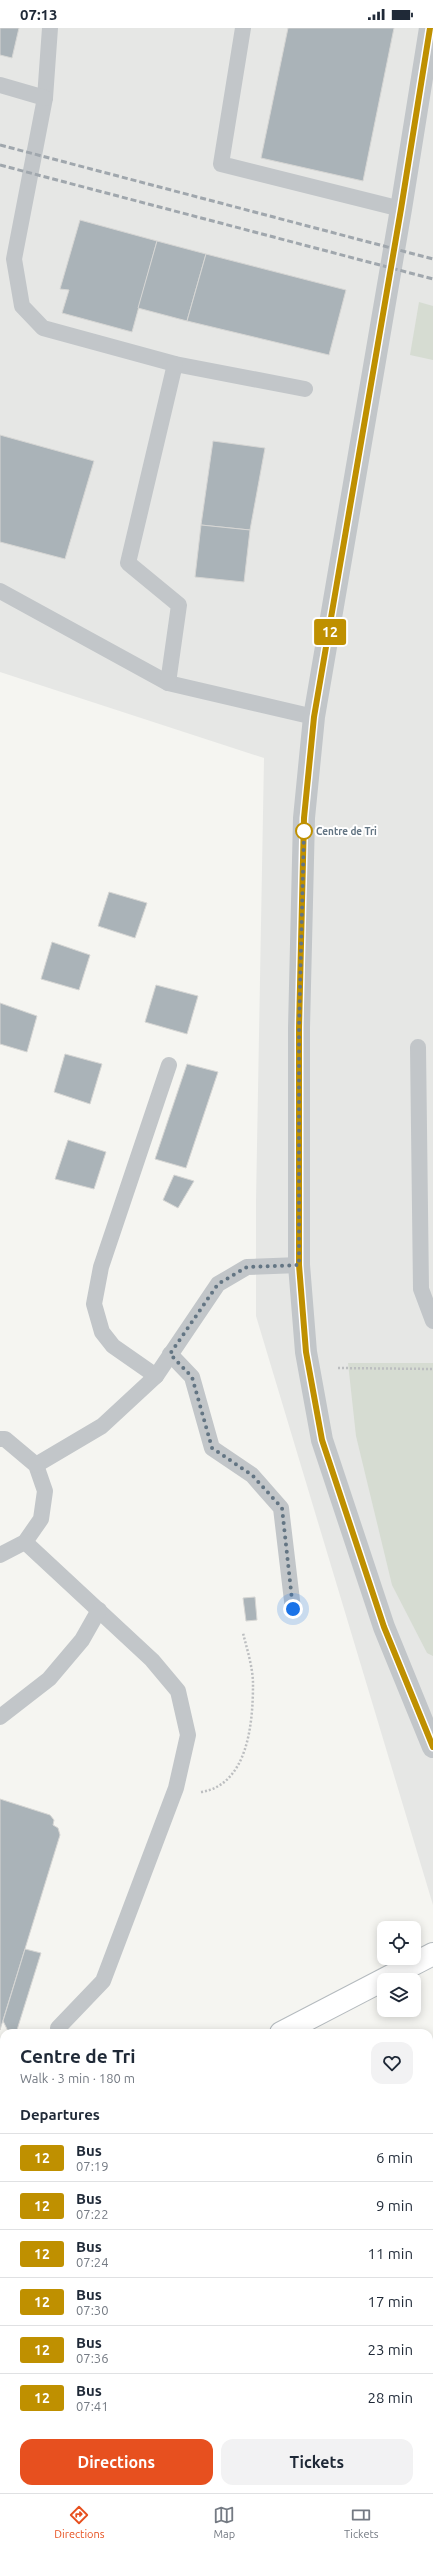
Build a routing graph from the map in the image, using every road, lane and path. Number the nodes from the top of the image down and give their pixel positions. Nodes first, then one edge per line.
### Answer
1 (50, 28) edge
2 (243, 28) edge
3 (430, 28) edge
4 (0, 85) edge
5 (45, 98) junction
6 (401, 209) junction
7 (175, 364) junction
8 (305, 389) dead end
9 (0, 591) edge
10 (168, 683) junction
11 (314, 717) junction
12 (418, 1046) dead end
13 (169, 1065) dead end
14 (427, 1190) edge
15 (299, 1265) junction
16 (433, 1321) edge
17 (170, 1354) junction
18 (309, 1368) junction
19 (433, 1369) edge
20 (156, 1376) junction
21 (0, 1439) edge
22 (36, 1465) junction
23 (25, 1542) junction
24 (0, 1555) edge
25 (293, 1609) dead end
26 (99, 1610) junction
27 (243, 1633) dead end
28 (0, 1717) edge
29 (433, 1747) edge
30 (176, 1788) junction
31 (433, 1954) edge
32 (58, 2028) dead end
33 (289, 2029) edge

1 - 5 lane
2 - 6 lane
3 - 6 street
4 - 5 lane
5 - 7 lane
6 - 11 street
7 - 8 lane
7 - 10 lane
9 - 10 lane
10 - 11 lane
11 - 15 street
12 - 14 lane
13 - 20 lane
14 - 16 lane
15 - 17 lane
15 - 18 street
17 - 20 lane
17 - 25 lane
18 - 19 path
18 - 29 street
20 - 22 lane
21 - 22 lane
22 - 23 lane
23 - 24 lane
23 - 26 lane
26 - 28 lane
26 - 30 lane
27 - 30 path
30 - 32 lane
31 - 33 main road

